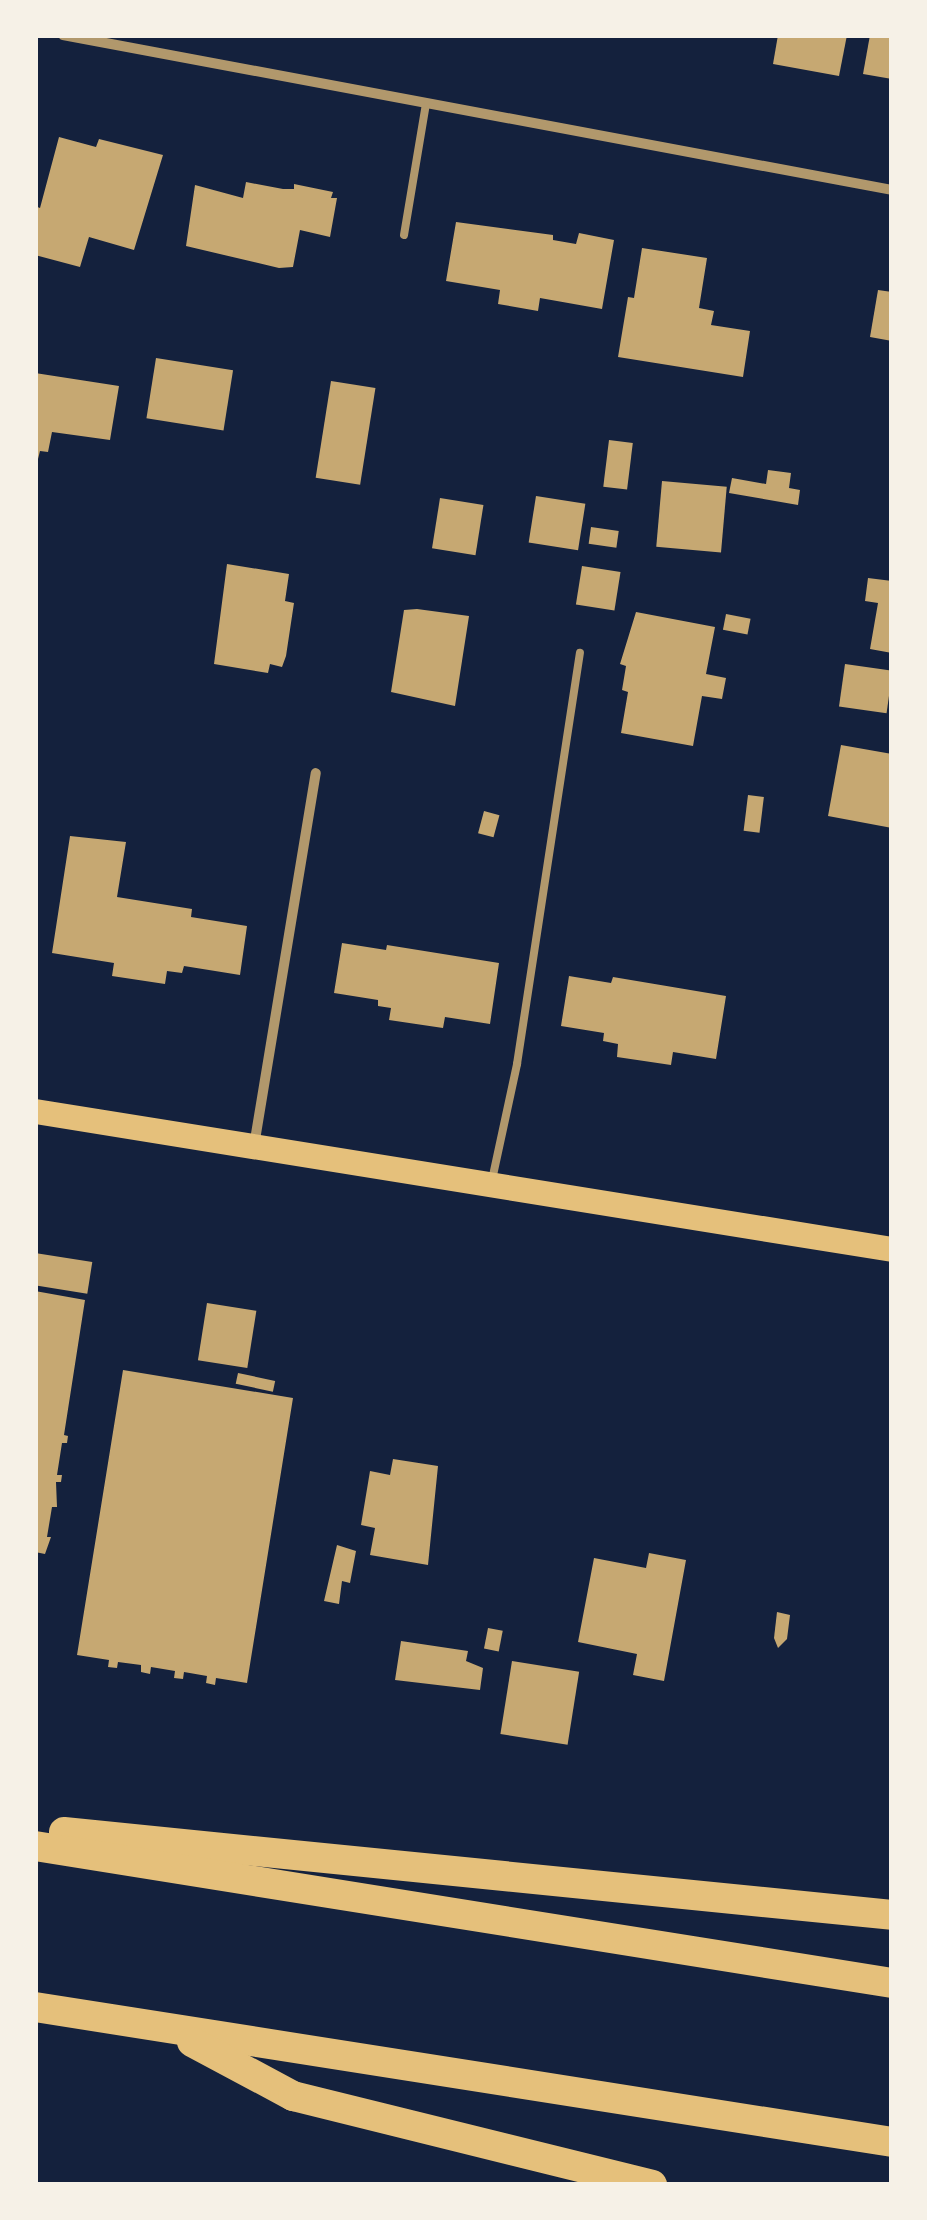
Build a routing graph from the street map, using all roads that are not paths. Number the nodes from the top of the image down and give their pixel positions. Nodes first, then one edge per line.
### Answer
1 (63, 35) edge
2 (426, 104) junction
3 (892, 190) edge
4 (404, 235) dead end
5 (580, 653) dead end
6 (316, 773) dead end
7 (35, 1110) edge
8 (254, 1146) junction
9 (491, 1184) junction
10 (892, 1249) edge
11 (35, 1829) edge
12 (35, 1846) edge
13 (892, 1915) edge
14 (892, 1983) edge
15 (35, 2007) edge
16 (172, 2031) junction
17 (892, 2142) edge
18 (652, 2185) edge

1 - 2 street
2 - 3 street
2 - 4 lane
5 - 9 lane
6 - 8 street
7 - 8 main road
8 - 9 main road
9 - 10 main road
11 - 13 highway
12 - 14 highway
15 - 16 highway
16 - 17 highway
16 - 18 highway

